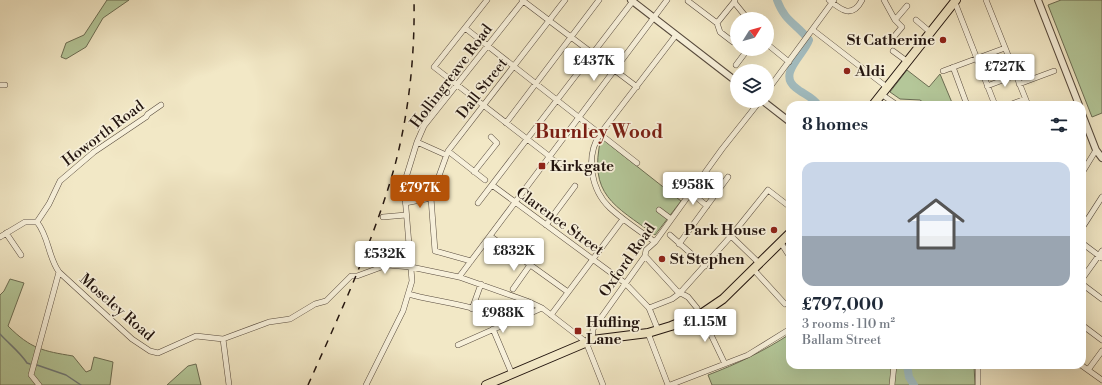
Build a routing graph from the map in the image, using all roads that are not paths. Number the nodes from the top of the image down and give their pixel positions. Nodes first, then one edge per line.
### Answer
1 (487, 0) edge
2 (523, 0) edge
3 (565, 0) edge
4 (599, 0) edge
5 (632, 0) edge
6 (667, 0) edge
7 (862, 0) edge
8 (884, 0) edge
9 (1038, 0) edge
10 (688, 1) dead end
11 (735, 1) edge
12 (831, 1) edge
13 (955, 1) edge
14 (988, 1) edge
15 (907, 6) dead end
16 (743, 12) edge
17 (654, 18) junction
18 (895, 20) junction
19 (916, 20) dead end
20 (549, 21) junction
21 (717, 23) junction
22 (464, 28) junction
23 (812, 31) junction
24 (930, 32) junction
25 (676, 35) junction
26 (571, 37) junction
27 (892, 39) dead end
28 (730, 40) edge
29 (488, 46) junction
30 (1005, 48) junction
31 (774, 50) edge
32 (893, 51) dead end
33 (593, 54) junction
34 (977, 58) junction
35 (789, 62) junction
36 (908, 62) junction
37 (514, 67) junction
38 (953, 67) junction
39 (614, 70) junction
40 (943, 70) dead end
41 (1054, 71) dead end
42 (1016, 75) junction
43 (730, 77) edge
44 (774, 82) edge
45 (458, 84) junction
46 (536, 84) junction
47 (1019, 84) junction
48 (987, 86) junction
49 (637, 87) junction
50 (888, 88) junction
51 (881, 94) junction
52 (1025, 98) junction
53 (557, 100) junction
54 (876, 101) edge
55 (891, 101) edge
56 (966, 101) edge
57 (993, 101) edge
58 (1018, 101) edge
59 (1026, 101) edge
60 (1077, 101) edge
61 (161, 105) dead end
62 (484, 105) junction
63 (755, 108) edge
64 (772, 108) edge
65 (578, 117) junction
66 (786, 119) edge
67 (506, 123) junction
68 (1086, 125) edge
69 (600, 134) junction
70 (490, 137) dead end
71 (527, 139) junction
72 (417, 142) junction
73 (1096, 150) junction
74 (447, 153) junction
75 (548, 157) junction
76 (1102, 158) edge
77 (637, 163) dead end
78 (560, 164) dead end
79 (1086, 166) edge
80 (474, 172) junction
81 (728, 177) dead end
82 (485, 180) dead end
83 (492, 185) junction
84 (576, 186) dead end
85 (690, 192) junction
86 (1102, 197) edge
87 (430, 198) junction
88 (515, 202) junction
89 (478, 203) dead end
90 (405, 204) junction
91 (786, 204) edge
92 (707, 206) junction
93 (659, 210) dead end
94 (406, 215) junction
95 (384, 217) dead end
96 (623, 219) junction
97 (671, 219) junction
98 (37, 222) junction
99 (1086, 222) edge
100 (546, 225) junction
101 (6, 233) junction
102 (670, 235) dead end
103 (490, 236) junction
104 (731, 236) junction
105 (0, 237) edge
106 (786, 237) edge
107 (655, 242) junction
108 (781, 243) junction
109 (679, 244) junction
110 (1086, 246) edge
111 (786, 251) edge
112 (21, 255) dead end
113 (1101, 255) edge
114 (645, 256) junction
115 (593, 260) junction
116 (471, 261) junction
117 (530, 265) junction
118 (705, 266) junction
119 (411, 267) junction
120 (757, 267) junction
121 (60, 272) junction
122 (1086, 274) edge
123 (459, 277) junction
124 (625, 283) junction
125 (481, 284) junction
126 (1086, 287) edge
127 (513, 289) dead end
128 (568, 292) junction
129 (680, 293) junction
130 (408, 294) junction
131 (1102, 299) edge
132 (784, 304) dead end
133 (542, 308) junction
134 (649, 308) junction
135 (472, 309) junction
136 (699, 311) junction
137 (551, 315) junction
138 (507, 323) junction
139 (493, 329) junction
140 (1086, 329) edge
141 (658, 330) junction
142 (786, 332) edge
143 (648, 333) junction
144 (223, 339) junction
145 (1102, 340) edge
146 (589, 341) junction
147 (458, 345) dead end
148 (1102, 351) edge
149 (725, 364) junction
150 (894, 369) edge
151 (978, 369) edge
152 (1088, 370) joint
153 (512, 374) junction
154 (1102, 380) edge
155 (39, 385) edge
156 (229, 385) edge
157 (366, 385) edge
158 (486, 385) edge
159 (603, 385) edge
160 (669, 385) edge
161 (892, 385) edge
162 (978, 385) edge

1 - 22 street
2 - 20 street
2 - 29 street, Hollingreave Road
3 - 20 street, Dall Street
4 - 26 street
5 - 17 street
5 - 33 street
6 - 17 street
7 - 12 street
8 - 18 street
9 - 60 street
10 - 21 street
11 - 16 street
11 - 21 street
12 - 23 street
13 - 24 highway
13 - 34 street
14 - 30 street
15 - 18 street
17 - 25 street
17 - 39 street
18 - 27 street
19 - 24 street
20 - 26 street
20 - 37 street, Dall Street
21 - 28 street
22 - 29 street
22 - 45 street
23 - 35 street
23 - 50 street
24 - 36 highway
25 - 43 street
25 - 49 street
26 - 33 street
26 - 46 street
29 - 37 street
29 - 45 street, Hollingreave Road
30 - 34 street
30 - 42 street
31 - 35 street
32 - 36 street
33 - 39 street
33 - 53 street
34 - 38 street
34 - 48 street
35 - 44 street
36 - 50 highway
37 - 46 street
37 - 62 street, Dall Street
38 - 40 street
38 - 56 street
39 - 49 street
39 - 65 street
41 - 47 street
42 - 47 street
42 - 48 street
45 - 62 street
45 - 72 street, Hollingreave Road
46 - 53 street
46 - 67 street
47 - 52 street
48 - 57 street
49 - 69 street
50 - 51 highway
51 - 54 highway
51 - 55 street
52 - 58 street
52 - 59 street
53 - 65 street
53 - 71 street
61 - 98 street, Howorth Road
62 - 67 street
62 - 74 street, Dall Street
63 - 85 street, Oxford Road
64 - 66 street
65 - 69 street
65 - 75 street
67 - 71 street
68 - 73 street
69 - 77 street
69 - 96 street
70 - 80 street
71 - 75 street
71 - 83 street
72 - 74 street
72 - 90 street, Hollingreave Road
73 - 76 street
73 - 79 street
74 - 80 street
74 - 87 street, Dall Street
75 - 78 street
75 - 88 street
80 - 82 street
81 - 92 street
83 - 88 street, Clarence Street
83 - 89 street
84 - 100 street
85 - 92 street
85 - 97 street, Oxford Road
86 - 99 street
87 - 90 street
87 - 116 street
88 - 100 street, Clarence Street
88 - 103 street
90 - 94 street, Hollingreave Road
91 - 104 street
92 - 109 street
93 - 97 street
94 - 95 street
94 - 119 street, Hollingreave Road
96 - 107 street
96 - 115 street
97 - 107 street, Oxford Road
98 - 101 street
98 - 121 street, Moseley Road
100 - 115 street, Clarence Street
101 - 105 street
101 - 112 street
102 - 109 street
103 - 116 street
103 - 117 street
104 - 118 street
104 - 120 street
106 - 108 highway
107 - 114 street, Oxford Road
108 - 111 street
108 - 120 highway
109 - 118 street
110 - 113 street
113 - 122 street
114 - 124 street, Oxford Road
114 - 129 street
115 - 124 street, Clarence Street
115 - 128 street
116 - 123 street
117 - 127 street
117 - 128 street
118 - 129 street
119 - 123 street
119 - 130 street, Hollingreave Road
119 - 144 street, Moseley Road
120 - 132 street
120 - 136 highway
121 - 144 street, Moseley Road
121 - 155 street
123 - 125 street
124 - 134 street, Clarence Street
124 - 146 street, Oxford Road
125 - 133 street
125 - 135 street
126 - 131 street
128 - 137 street
129 - 134 street
129 - 136 street
130 - 135 street
130 - 157 street, Hollingreave Road
133 - 137 street
133 - 138 street
134 - 141 street, Clarence Street
135 - 138 street
136 - 141 highway
136 - 149 street
137 - 146 street
138 - 139 street
139 - 147 street
139 - 153 street
140 - 145 street
141 - 143 highway
142 - 149 street
143 - 146 highway
143 - 160 street
144 - 156 street
146 - 153 highway
146 - 159 street
148 - 152 street
149 - 160 street
150 - 161 street
151 - 162 street
152 - 154 street
153 - 158 highway

